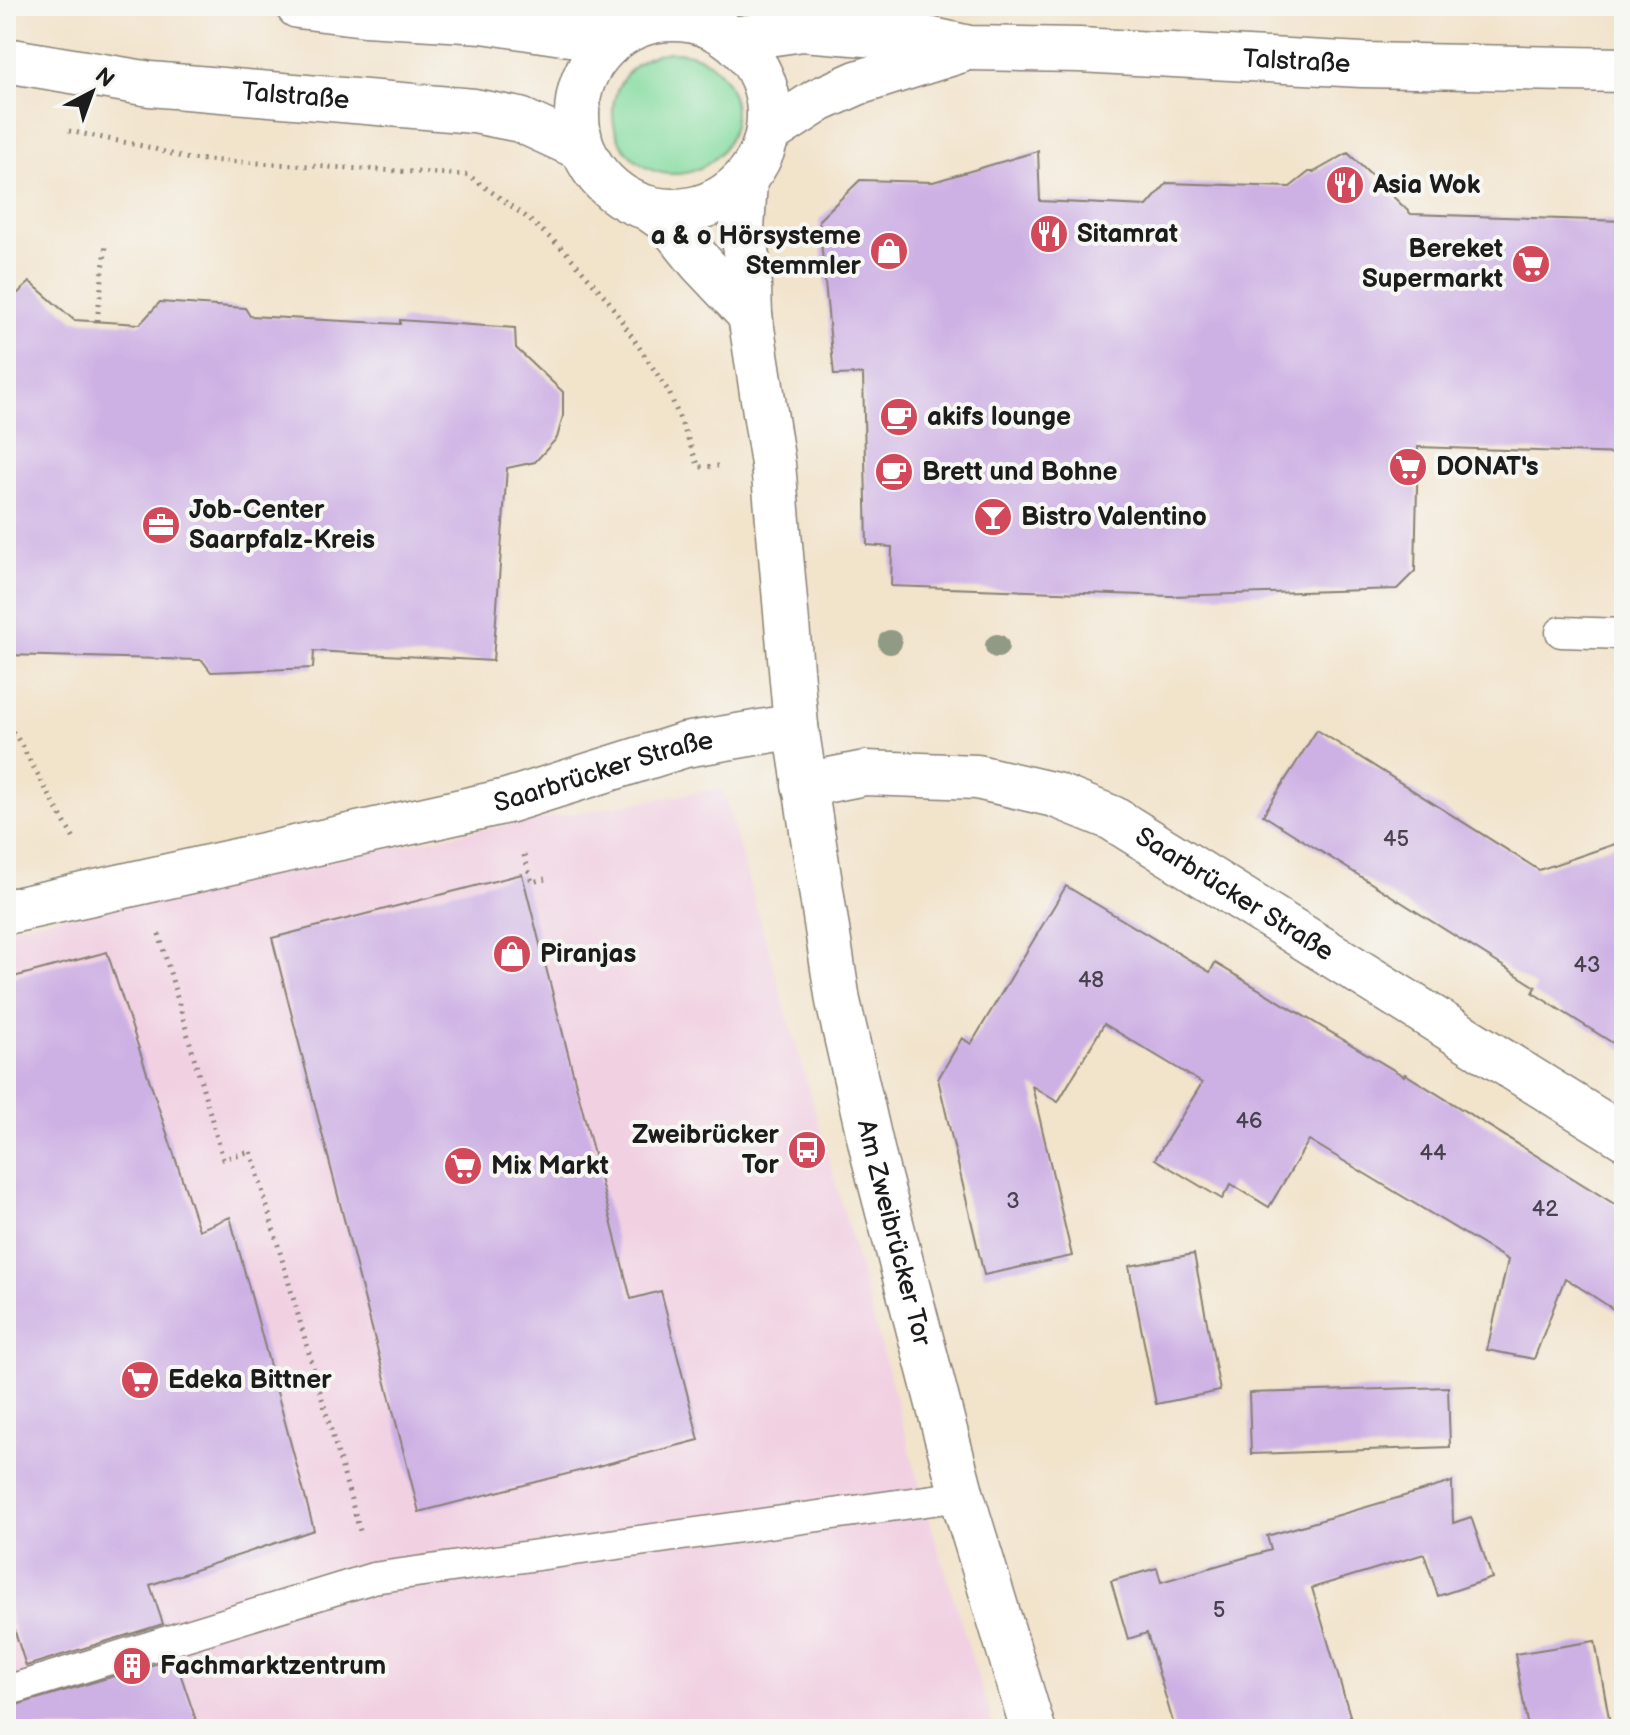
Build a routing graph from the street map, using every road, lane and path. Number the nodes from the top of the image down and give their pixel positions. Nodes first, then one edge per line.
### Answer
1 (298, 6) edge
2 (733, 39) junction
3 (610, 40) junction
4 (969, 48) junction
5 (6, 60) edge
6 (1624, 70) edge
7 (59, 128) dead end
8 (768, 133) junction
9 (581, 148) junction
10 (745, 180) junction
11 (651, 210) junction
12 (106, 245) dead end
13 (750, 315) junction
14 (97, 321) dead end
15 (773, 464) junction
16 (1561, 632) dead end
17 (1624, 634) edge
18 (796, 726) junction
19 (6, 728) edge
20 (804, 785) junction
21 (527, 864) dead end
22 (545, 879) dead end
23 (124, 886) junction
24 (6, 912) edge
25 (1624, 1137) edge
26 (962, 1496) junction
27 (373, 1578) junction
28 (6, 1691) edge
29 (1033, 1729) edge

1 - 3 street
2 - 3 street
2 - 4 street, Talstraße
2 - 8 street
3 - 9 street
4 - 6 street, Talstraße
4 - 8 street, Talstraße
5 - 9 street, Talstraße
7 - 15 path
8 - 10 street
9 - 11 street
10 - 11 street
10 - 13 street
11 - 13 street
12 - 14 path
13 - 15 street
15 - 18 street
16 - 17 lane
18 - 20 street, Am Zweibrücker Tor
18 - 23 street, Saarbrücker Straße
19 - 23 path
20 - 25 street, Saarbrücker Straße
20 - 26 street, Am Zweibrücker Tor
21 - 22 path
23 - 24 street, Saarbrücker Straße
23 - 27 path
26 - 27 lane
26 - 29 street, Am Zweibrücker Tor
27 - 28 lane

